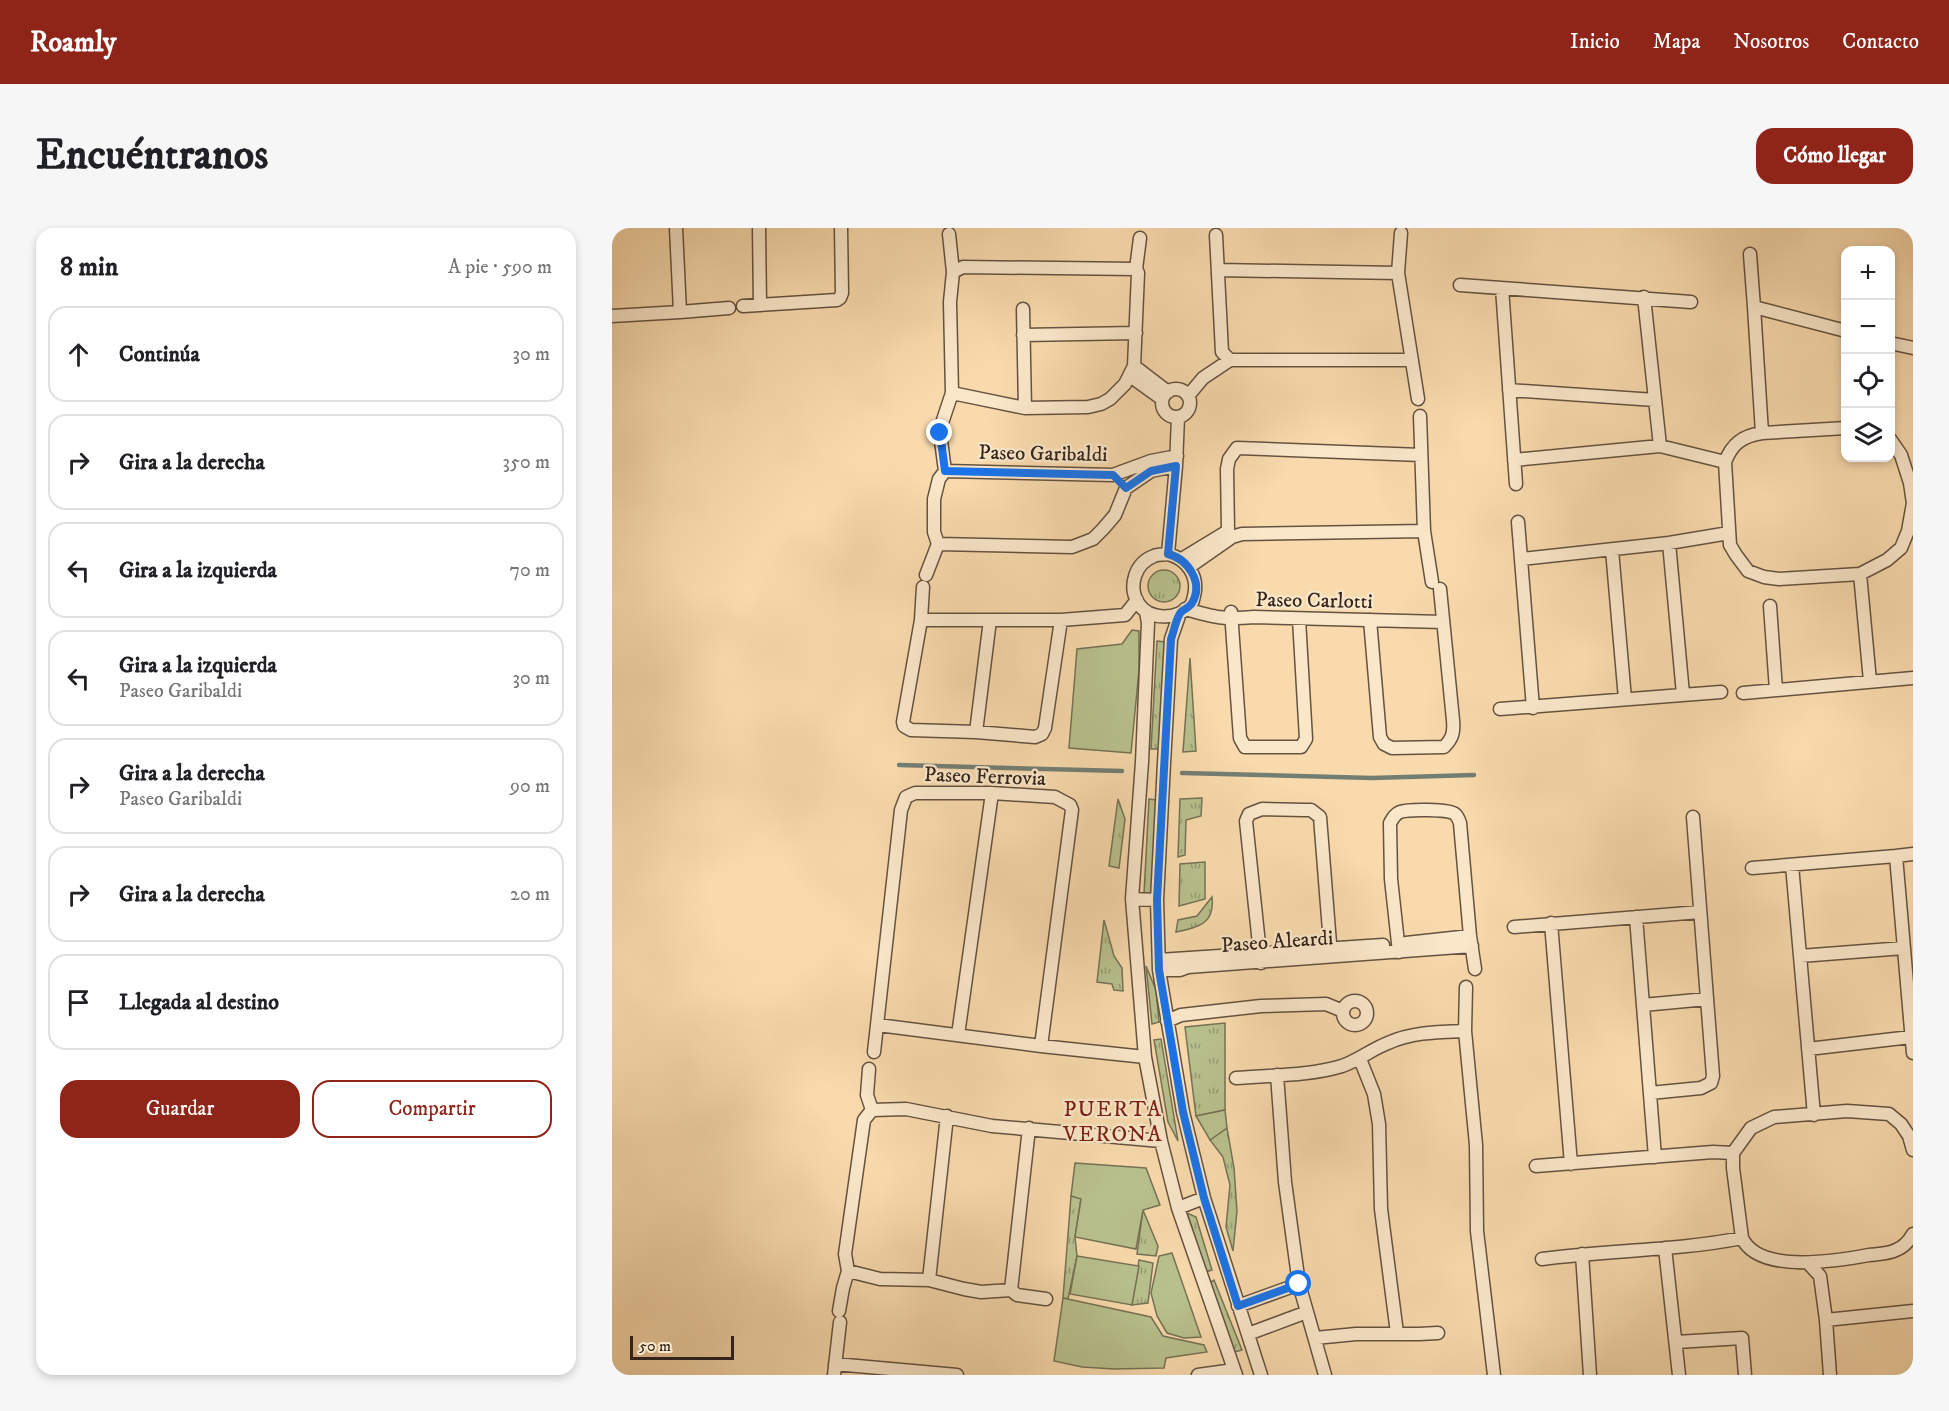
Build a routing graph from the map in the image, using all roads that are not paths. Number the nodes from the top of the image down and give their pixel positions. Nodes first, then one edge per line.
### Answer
1 (676, 228) edge
2 (759, 228) edge
3 (842, 228) edge
4 (1401, 233) dead end
5 (949, 234) dead end
6 (1216, 235) dead end
7 (1140, 238) dead end
8 (1750, 254) dead end
9 (1136, 269) junction
10 (1218, 270) junction
11 (953, 272) junction
12 (1398, 273) junction
13 (1460, 285) dead end
14 (1502, 288) junction
15 (1644, 297) junction
16 (1690, 302) dead end
17 (760, 305) junction
18 (743, 306) dead end
19 (1754, 307) junction
20 (729, 308) dead end
21 (1023, 309) dead end
22 (680, 312) junction
23 (612, 316) edge
24 (1841, 330) edge
25 (1136, 333) junction
26 (1023, 335) junction
27 (1895, 344) edge
28 (1913, 348) edge
29 (1230, 360) junction
30 (1412, 360) junction
31 (1132, 371) junction
32 (1509, 390) junction
33 (952, 393) junction
34 (1165, 396) junction
35 (1188, 396) junction
36 (1418, 399) dead end
37 (1655, 400) junction
38 (1025, 408) junction
39 (1420, 416) dead end
40 (1178, 417) junction
41 (1841, 428) edge
42 (1762, 432) junction
43 (1660, 446) junction
44 (1895, 446) edge
45 (1421, 455) junction
46 (1514, 460) junction
47 (1177, 461) junction
48 (1725, 462) junction
49 (945, 471) junction
50 (1113, 475) junction
51 (1912, 483) edge
52 (1516, 484) dead end
53 (1126, 488) junction
54 (1913, 503) edge
55 (1518, 522) dead end
56 (1424, 531) junction
57 (1729, 533) junction
58 (1230, 534) junction
59 (1669, 543) junction
60 (938, 544) junction
61 (1612, 550) junction
62 (1168, 554) junction
63 (1522, 559) junction
64 (1186, 563) junction
65 (1860, 574) junction
66 (926, 575) dead end
67 (923, 587) dead end
68 (1137, 600) junction
69 (1770, 606) dead end
70 (1186, 608) junction
71 (1146, 612) junction
72 (1231, 616) junction
73 (1299, 619) junction
74 (921, 620) junction
75 (990, 620) junction
76 (1061, 620) junction
77 (1370, 620) junction
78 (1443, 622) junction
79 (1913, 678) edge
80 (1870, 681) junction
81 (1776, 690) junction
82 (1722, 693) dead end
83 (1743, 693) dead end
84 (1683, 694) junction
85 (1625, 699) junction
86 (1533, 708) junction
87 (1500, 709) dead end
88 (976, 732) junction
89 (993, 793) junction
90 (1693, 817) dead end
91 (1913, 854) edge
92 (1896, 856) junction
93 (1792, 865) junction
94 (1752, 868) dead end
95 (1132, 899) junction
96 (1157, 900) junction
97 (1701, 912) junction
98 (1636, 917) junction
99 (1551, 923) junction
100 (1514, 927) dead end
101 (1471, 941) junction
102 (1398, 948) junction
103 (1904, 948) junction
104 (1331, 952) junction
105 (1800, 956) junction
106 (1261, 958) junction
107 (1159, 965) junction
108 (1475, 969) dead end
109 (1466, 987) dead end
110 (1707, 999) junction
111 (1643, 1005) junction
112 (1343, 1011) dead end
113 (1167, 1022) junction
114 (878, 1025) junction
115 (1465, 1031) junction
116 (958, 1035) junction
117 (1911, 1037) junction
118 (1041, 1046) junction
119 (1808, 1049) junction
120 (874, 1052) dead end
121 (1913, 1053) edge
122 (1145, 1057) junction
123 (1360, 1059) junction
124 (869, 1069) dead end
125 (1277, 1075) junction
126 (1236, 1078) dead end
127 (1650, 1093) junction
128 (872, 1110) junction
129 (1814, 1115) junction
130 (947, 1116) junction
131 (1029, 1128) junction
132 (1161, 1141) junction
133 (1913, 1150) edge
134 (1733, 1154) junction
135 (1655, 1157) junction
136 (1571, 1164) junction
137 (1536, 1166) dead end
138 (1204, 1198) junction
139 (1178, 1208) junction
140 (1913, 1234) edge
141 (1742, 1238) junction
142 (1665, 1248) junction
143 (1582, 1254) junction
144 (1542, 1259) dead end
145 (1832, 1262) junction
146 (1809, 1264) junction
147 (848, 1271) junction
148 (929, 1280) junction
149 (1299, 1284) junction
150 (1011, 1290) junction
151 (1046, 1299) dead end
152 (1238, 1306) junction
153 (1913, 1311) edge
154 (1307, 1312) junction
155 (1829, 1320) junction
156 (1397, 1333) junction
157 (1438, 1333) dead end
158 (1248, 1334) junction
159 (1315, 1338) junction
160 (1677, 1342) junction
161 (835, 1369) edge
162 (1235, 1372) edge
163 (957, 1375) edge
164 (1198, 1375) edge
165 (1261, 1375) edge
166 (1325, 1375) edge
167 (1494, 1375) edge
168 (1590, 1375) edge
169 (1679, 1375) edge
170 (1745, 1375) edge
171 (1830, 1375) edge

1 - 22 street
2 - 17 street
3 - 17 street
4 - 12 street
5 - 11 street
6 - 10 street
7 - 9 street
8 - 19 street
9 - 11 street
9 - 25 street
10 - 12 street
10 - 29 street
11 - 33 street
12 - 30 street
13 - 14 street
14 - 15 street
14 - 32 street
15 - 16 street
15 - 37 street
17 - 18 street
19 - 24 street
19 - 42 street
20 - 22 street
21 - 26 street
22 - 23 street
25 - 26 street
25 - 31 street
26 - 38 street
27 - 28 street
29 - 30 street
29 - 35 street
30 - 36 street
31 - 34 street
31 - 38 street
32 - 37 street
32 - 46 street
33 - 38 street
33 - 49 street
34 - 35 street
34 - 40 street
35 - 40 street
37 - 43 street
39 - 45 street
40 - 47 street
41 - 42 street
42 - 48 street
43 - 46 street
43 - 48 street
44 - 51 street
45 - 56 street
45 - 58 street
46 - 52 street
47 - 50 street, Paseo Garibaldi
47 - 53 street, Paseo Garibaldi
47 - 62 street
48 - 57 street
49 - 50 street, Paseo Garibaldi
49 - 60 street
50 - 53 street
51 - 54 street
53 - 60 street, Paseo Garibaldi
54 - 65 street
55 - 63 street
56 - 58 street
56 - 78 street
57 - 59 street
57 - 65 street
58 - 64 street
59 - 61 street
59 - 84 street
60 - 66 street
61 - 63 street
61 - 85 street
62 - 64 street
62 - 68 street
63 - 86 street
64 - 70 street
65 - 80 street
67 - 74 street
68 - 71 street
68 - 76 street
69 - 81 street
70 - 71 street
70 - 72 street, Paseo Carlotti
70 - 96 street
71 - 95 street
72 - 73 street, Paseo Carlotti
72 - 73 street
73 - 77 street, Paseo Carlotti
74 - 75 street
74 - 88 street
75 - 76 street
75 - 88 street
76 - 88 street
77 - 78 street, Paseo Carlotti
77 - 78 street
79 - 80 street
80 - 81 street
81 - 83 street
82 - 84 street
84 - 85 street
85 - 86 street
86 - 87 street
89 - 114 street, Paseo Ferrovia
89 - 116 street
89 - 118 street, Paseo Ferrovia
90 - 97 street
91 - 92 street
92 - 93 street
92 - 103 street
93 - 94 street
93 - 105 street
95 - 96 street
95 - 122 street
96 - 107 street
97 - 98 street
97 - 110 street
98 - 99 street
98 - 111 street
99 - 100 street
99 - 136 street
101 - 102 street, Paseo Aleardi
101 - 102 street
101 - 108 street
102 - 104 street, Paseo Aleardi
103 - 105 street
103 - 117 street
104 - 106 street, Paseo Aleardi
104 - 106 street
105 - 119 street
106 - 107 street, Paseo Aleardi
107 - 113 street
109 - 115 street
110 - 111 street
110 - 127 street
111 - 127 street
112 - 113 street
113 - 138 street
114 - 116 street
114 - 120 street
115 - 123 street
115 - 167 street
116 - 118 street
117 - 119 street
117 - 121 street
118 - 122 street
119 - 129 street
122 - 132 street
123 - 125 street
123 - 156 street
124 - 128 street
125 - 126 street
125 - 149 street
127 - 135 street
128 - 130 street
128 - 147 street
129 - 133 street
129 - 134 street
130 - 131 street
130 - 148 street
131 - 132 street
131 - 150 street
132 - 139 street
134 - 135 street
134 - 141 street
135 - 136 street
136 - 137 street
138 - 139 street
138 - 152 street
139 - 162 street
140 - 145 street
141 - 142 street
141 - 146 street
142 - 143 street
142 - 160 street
143 - 144 street
143 - 168 street
145 - 146 street
145 - 155 street
146 - 155 street
147 - 148 street
147 - 161 street
148 - 150 street
149 - 152 street
149 - 154 street
150 - 151 street
152 - 158 street
153 - 155 street
154 - 158 street
154 - 159 street
155 - 171 street
156 - 157 street
156 - 159 street
158 - 165 street
159 - 166 street
160 - 169 street
160 - 170 street
161 - 163 street
162 - 164 street

